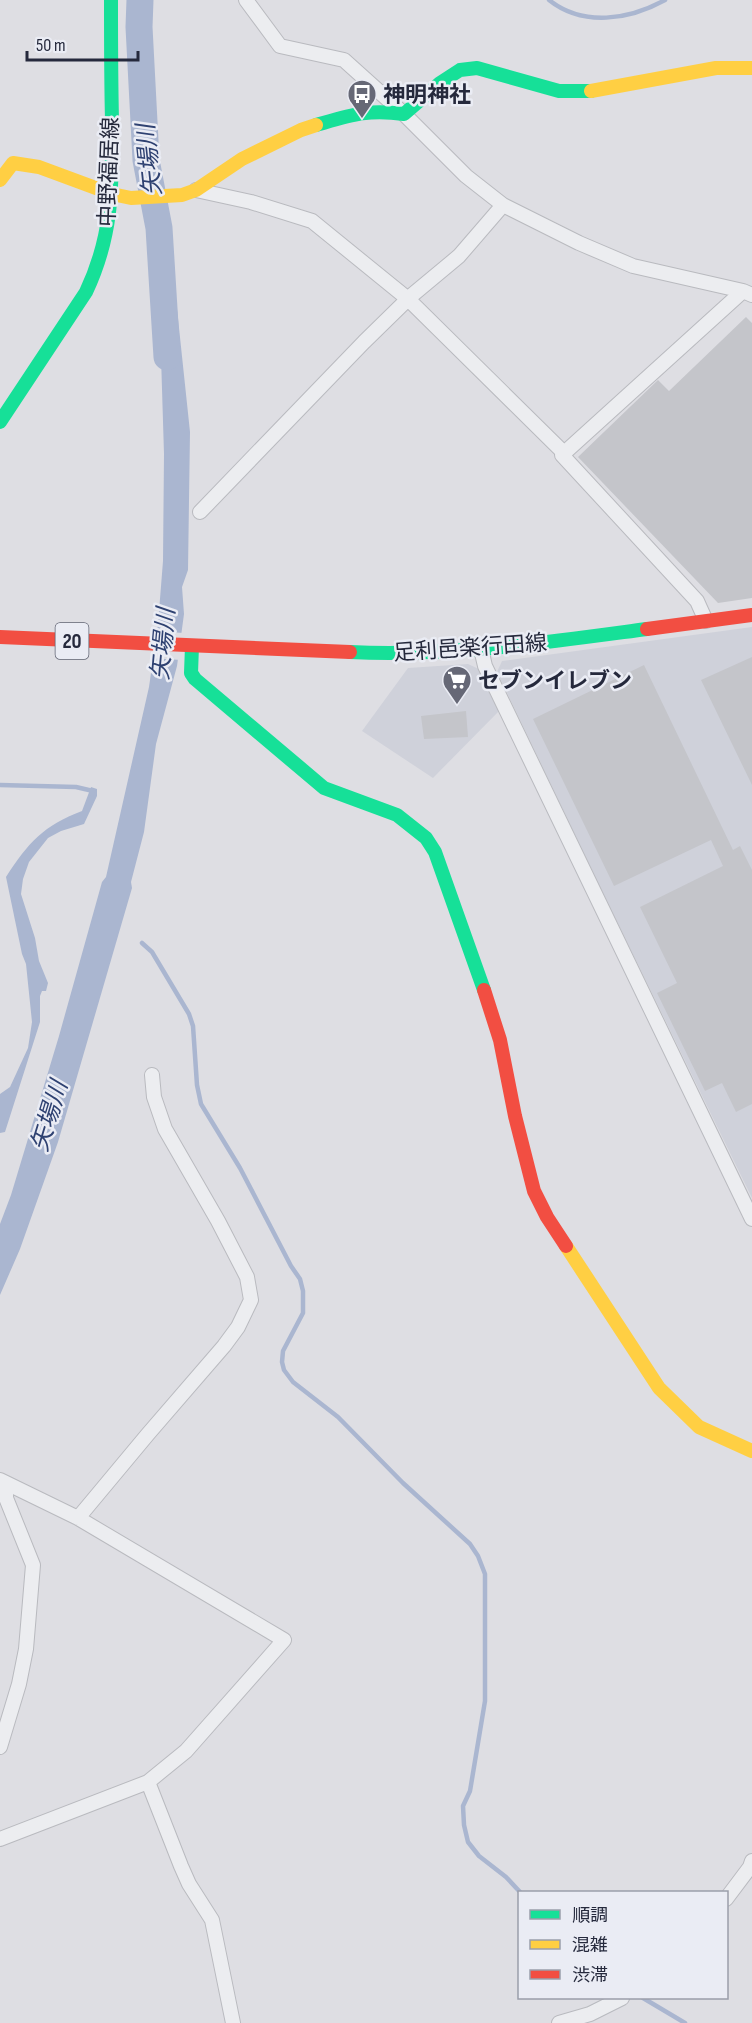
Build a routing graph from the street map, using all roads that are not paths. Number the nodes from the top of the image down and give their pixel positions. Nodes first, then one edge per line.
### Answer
1 (111, 0) edge
2 (246, 0) edge
3 (752, 68) edge
4 (404, 114) junction
5 (0, 180) edge
6 (196, 190) junction
7 (112, 194) junction
8 (503, 205) junction
9 (748, 293) edge
10 (408, 299) junction
11 (0, 422) edge
12 (564, 453) junction
13 (200, 512) dead end
14 (752, 615) edge
15 (706, 621) junction
16 (0, 637) edge
17 (189, 646) junction
18 (481, 649) junction
19 (152, 1075) dead end
20 (752, 1219) edge
21 (752, 1451) edge
22 (3, 1482) edge
23 (78, 1518) junction
24 (0, 1747) edge
25 (148, 1782) junction
26 (0, 1839) edge
27 (752, 1861) edge
28 (728, 1896) edge
29 (620, 1999) edge
30 (233, 2023) edge
31 (559, 2023) edge

1 - 7 street, 中野福居線
2 - 4 street
3 - 4 street
4 - 6 street
4 - 8 street
5 - 7 street
6 - 7 street
6 - 10 street
7 - 11 street, 中野福居線
8 - 9 street
8 - 10 street
9 - 12 street
10 - 12 street
10 - 13 street
12 - 15 street
14 - 15 street, 足利邑楽行田線 / 20
15 - 18 street, 足利邑楽行田線 / 20
16 - 17 street, 20
17 - 18 street, 足利邑楽行田線 / 20
17 - 21 street
18 - 20 street
19 - 23 street
22 - 23 street
22 - 24 street
23 - 25 street
25 - 26 street
25 - 30 street
27 - 28 street
29 - 31 street

